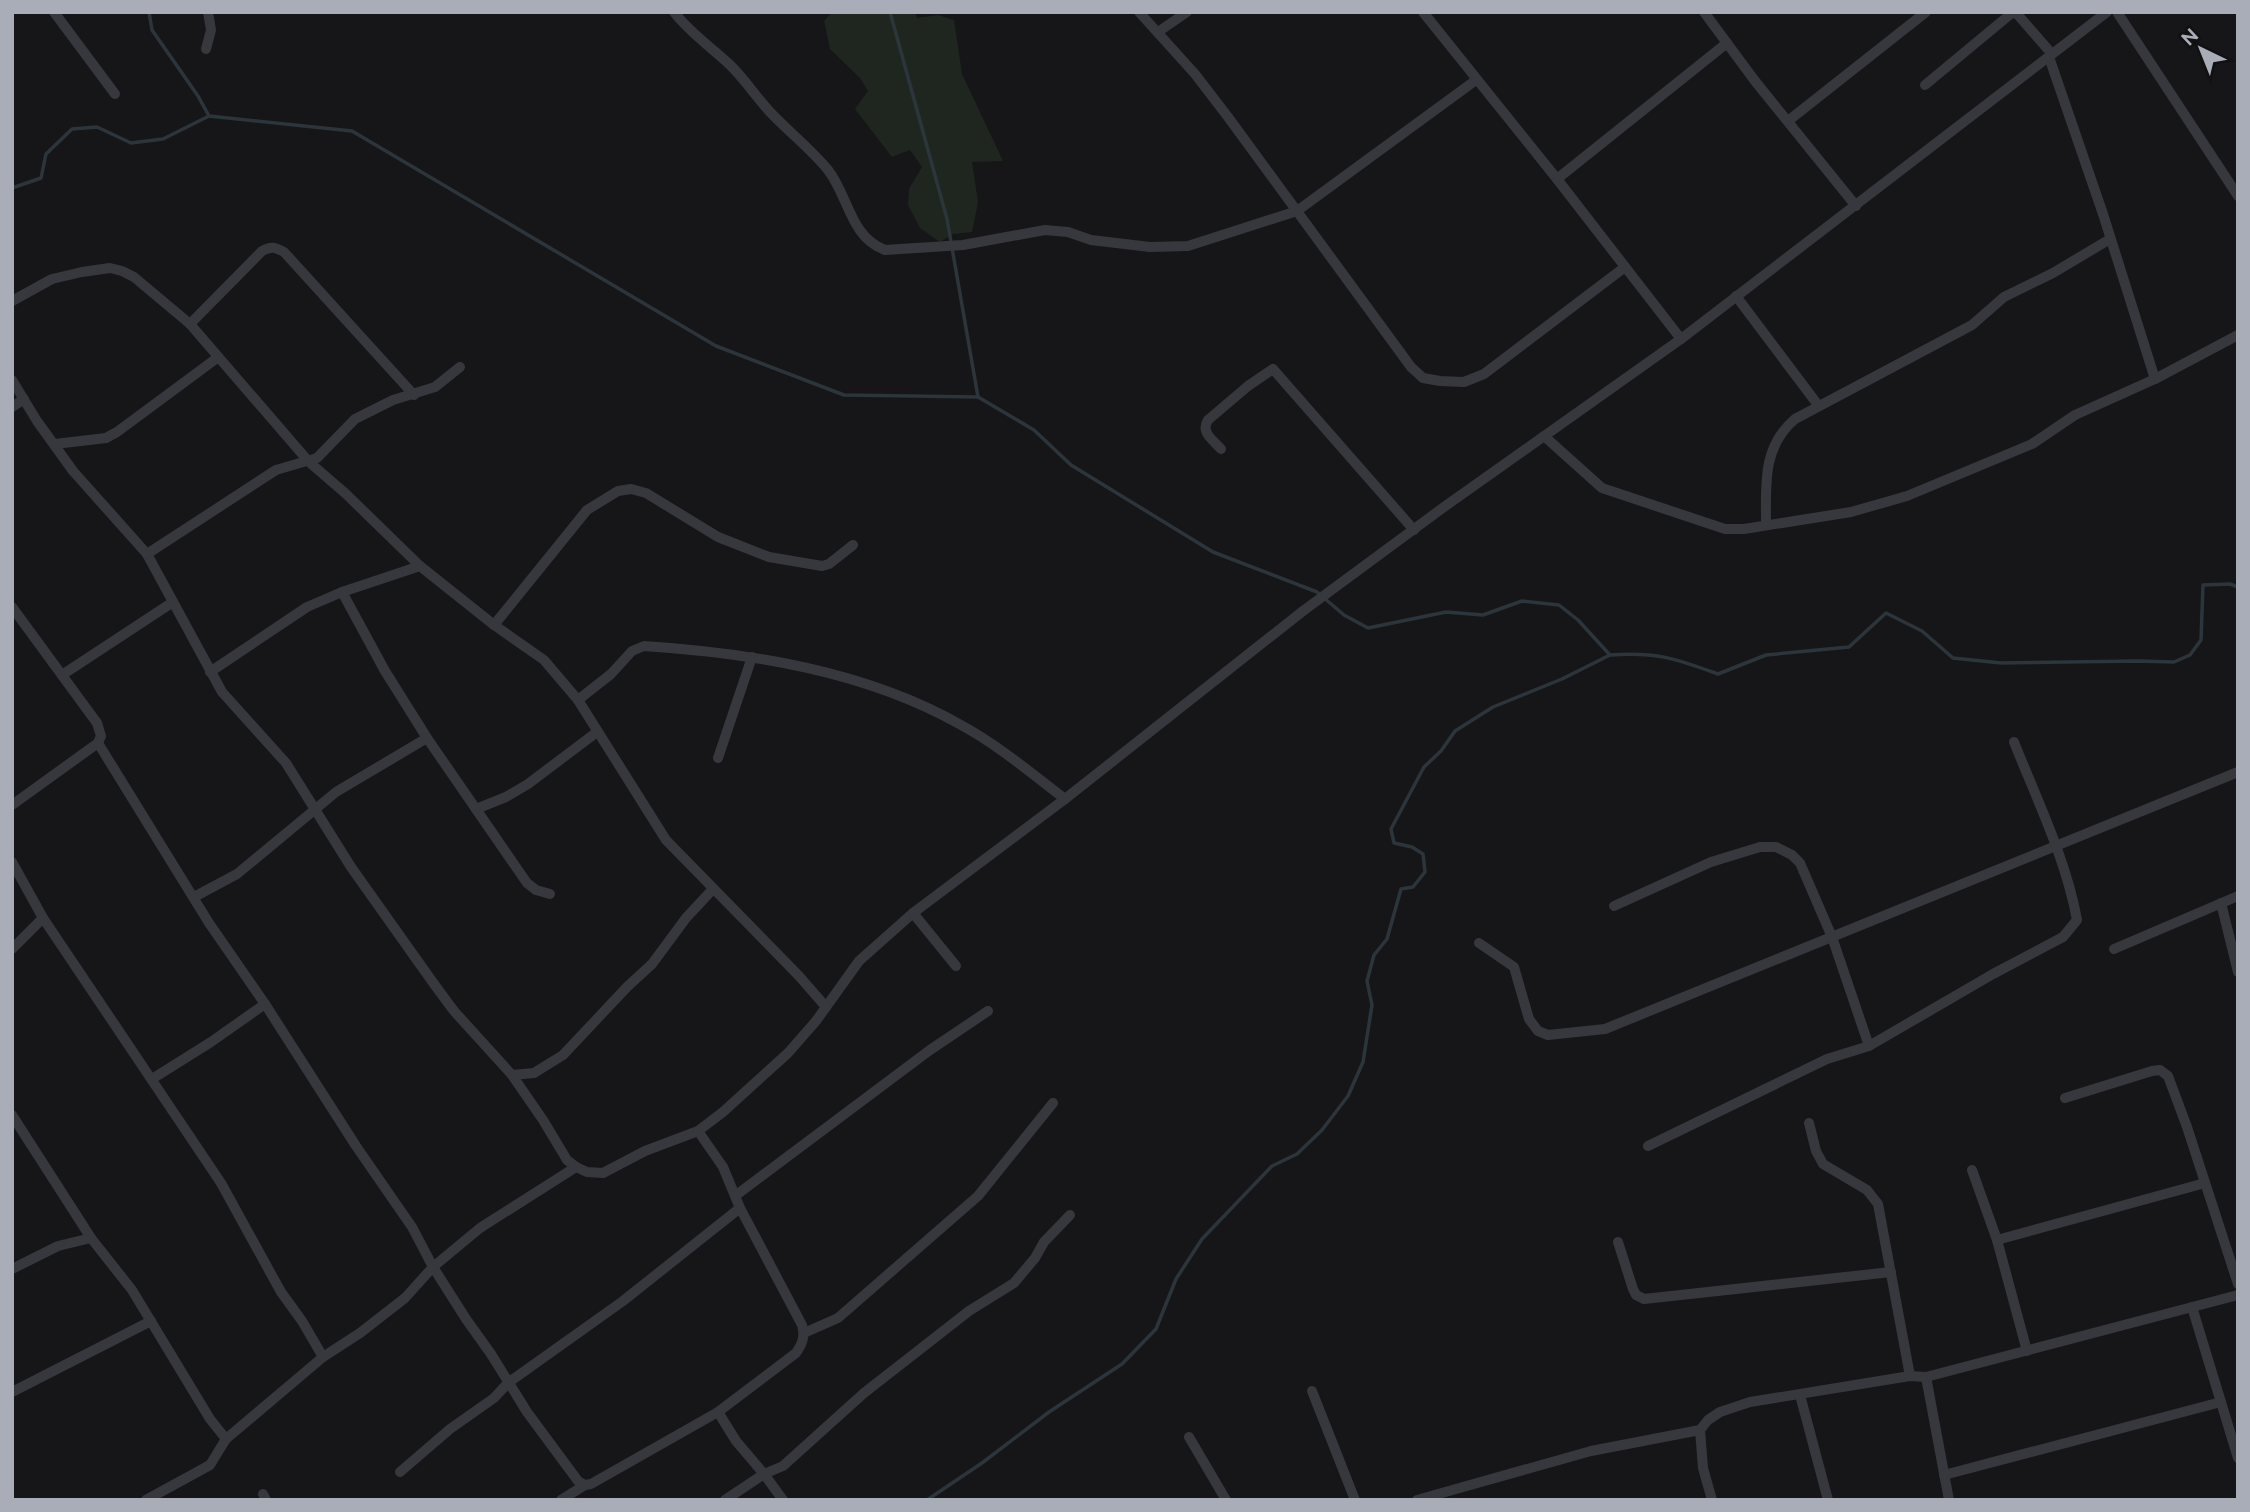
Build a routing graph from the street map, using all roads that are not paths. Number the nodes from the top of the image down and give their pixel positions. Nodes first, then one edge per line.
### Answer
1 (54, 12) edge
2 (208, 12) edge
3 (674, 12) edge
4 (1139, 12) edge
5 (1187, 12) edge
6 (1423, 12) edge
7 (1704, 12) edge
8 (1926, 12) edge
9 (2107, 12) edge
10 (2117, 12) edge
11 (1158, 32) junction
12 (1727, 43) junction
13 (206, 49) dead end
14 (2050, 55) junction
15 (1476, 80) junction
16 (1925, 85) dead end
17 (115, 94) dead end
18 (1788, 121) junction
19 (1557, 178) junction
20 (2238, 196) edge
21 (1856, 206) junction
22 (1297, 211) junction
23 (2110, 239) junction
24 (1625, 267) junction
25 (1736, 296) junction
26 (12, 300) edge
27 (190, 324) junction
28 (2238, 335) edge
29 (1681, 339) junction
30 (217, 358) junction
31 (460, 367) dead end
32 (2155, 379) junction
33 (12, 380) edge
34 (414, 395) junction
35 (24, 399) junction
36 (1818, 405) junction
37 (12, 407) edge
38 (1544, 436) junction
39 (55, 444) junction
40 (1221, 449) dead end
41 (309, 462) junction
42 (1766, 524) junction
43 (1414, 530) junction
44 (853, 545) dead end
45 (147, 554) junction
46 (420, 566) junction
47 (342, 592) junction
48 (173, 602) junction
49 (12, 607) edge
50 (494, 625) junction
51 (752, 657) junction
52 (210, 672) junction
53 (62, 676) junction
54 (578, 700) junction
55 (597, 732) junction
56 (427, 738) junction
57 (2014, 742) dead end
58 (98, 743) junction
59 (718, 758) dead end
60 (2238, 772) edge
61 (1065, 799) junction
62 (12, 805) edge
63 (476, 808) junction
64 (317, 809) junction
65 (2054, 846) junction
66 (12, 862) edge
67 (713, 889) junction
68 (550, 894) dead end
69 (2238, 895) edge
70 (194, 897) junction
71 (2221, 903) junction
72 (1614, 905) dead end
73 (913, 913) junction
74 (43, 918) junction
75 (1832, 937) junction
76 (1479, 943) dead end
77 (12, 949) edge
78 (2113, 949) dead end
79 (956, 966) dead end
80 (2238, 972) edge
81 (265, 1004) junction
82 (826, 1007) junction
83 (988, 1011) dead end
84 (1869, 1046) junction
85 (512, 1075) junction
86 (152, 1079) junction
87 (2065, 1098) dead end
88 (1054, 1102) dead end
89 (12, 1115) edge
90 (1809, 1123) dead end
91 (698, 1131) junction
92 (1648, 1146) dead end
93 (576, 1167) junction
94 (1972, 1170) dead end
95 (2205, 1183) junction
96 (735, 1196) junction
97 (740, 1208) junction
98 (1070, 1214) dead end
99 (91, 1238) junction
100 (1997, 1240) junction
101 (1618, 1242) dead end
102 (433, 1267) junction
103 (12, 1269) edge
104 (1891, 1272) junction
105 (2238, 1284) edge
106 (2238, 1295) edge
107 (2192, 1307) junction
108 (151, 1321) junction
109 (804, 1333) junction
110 (2027, 1351) junction
111 (323, 1357) junction
112 (1910, 1376) junction
113 (1926, 1377) junction
114 (508, 1383) junction
115 (1312, 1391) dead end
116 (12, 1392) edge
117 (1800, 1395) junction
118 (2221, 1402) junction
119 (718, 1412) junction
120 (2232, 1418) edge
121 (1700, 1430) junction
122 (1189, 1437) dead end
123 (226, 1439) junction
124 (2238, 1458) edge
125 (400, 1472) dead end
126 (764, 1474) junction
127 (1944, 1475) junction
128 (584, 1485) junction
129 (146, 1500) edge
130 (561, 1500) edge
131 (725, 1500) edge
132 (783, 1500) edge
133 (1226, 1500) edge
134 (1355, 1500) edge
135 (1417, 1500) edge
136 (1712, 1500) edge
137 (1828, 1500) edge
138 (1949, 1500) edge

1 - 17 street
2 - 13 street
3 - 22 street
4 - 11 street
5 - 11 street
6 - 15 street
7 - 12 street
8 - 18 street
9 - 14 street
10 - 20 street
11 - 22 street
12 - 18 street
12 - 19 street
14 - 16 street
14 - 21 street
14 - 23 street
15 - 19 street
15 - 22 street
18 - 21 street
19 - 24 street
21 - 25 street
22 - 24 street
23 - 32 street
23 - 36 street
24 - 29 street
25 - 29 street
25 - 36 street
26 - 27 street
27 - 30 street
27 - 34 street
28 - 32 street
29 - 38 street
30 - 39 street
30 - 41 street
31 - 34 street
32 - 42 street
33 - 35 street
34 - 41 street
35 - 37 street
35 - 39 street
36 - 42 street
38 - 42 street
38 - 43 street
39 - 45 street
40 - 43 street
41 - 45 street
41 - 46 street
43 - 61 street
44 - 50 street
45 - 48 street
46 - 47 street
46 - 50 street
47 - 52 street
47 - 56 street
48 - 52 street
48 - 53 street
49 - 53 street
50 - 54 street
51 - 54 street
51 - 59 street
51 - 61 street
52 - 64 street
53 - 58 street
54 - 55 street
55 - 63 street
55 - 67 street
56 - 63 street
56 - 64 street
57 - 65 street
58 - 62 street
58 - 70 street
60 - 65 street
61 - 73 street
63 - 68 street
64 - 70 street
64 - 85 street
65 - 75 street
65 - 84 street
66 - 74 street
67 - 82 street
67 - 85 street
69 - 71 street
70 - 81 street
71 - 78 street
71 - 80 street
72 - 75 street
73 - 79 street
73 - 82 street
74 - 77 street
74 - 86 street
75 - 76 street
75 - 84 street
81 - 86 street
81 - 102 street
82 - 91 street
83 - 96 street
84 - 92 street
85 - 93 street
86 - 111 street
87 - 95 street
88 - 109 street
89 - 99 street
90 - 104 street
91 - 93 street
91 - 96 street
93 - 102 street
94 - 100 street
95 - 100 street
95 - 105 street
96 - 97 street
97 - 109 street
97 - 114 street
98 - 126 street
99 - 103 street
99 - 108 street
100 - 110 street
101 - 104 street
102 - 111 street
102 - 114 street
104 - 112 street
106 - 107 street
107 - 110 street
107 - 118 street
108 - 116 street
108 - 123 street
109 - 119 street
110 - 113 street
111 - 123 street
112 - 113 street
112 - 117 street
113 - 127 street
114 - 125 street
114 - 128 street
115 - 134 street
117 - 121 street
117 - 137 street
118 - 120 street
118 - 127 street
119 - 126 street
119 - 128 street
120 - 124 street
121 - 135 street
121 - 136 street
122 - 133 street
123 - 129 street
126 - 131 street
126 - 132 street
127 - 138 street
128 - 130 street

